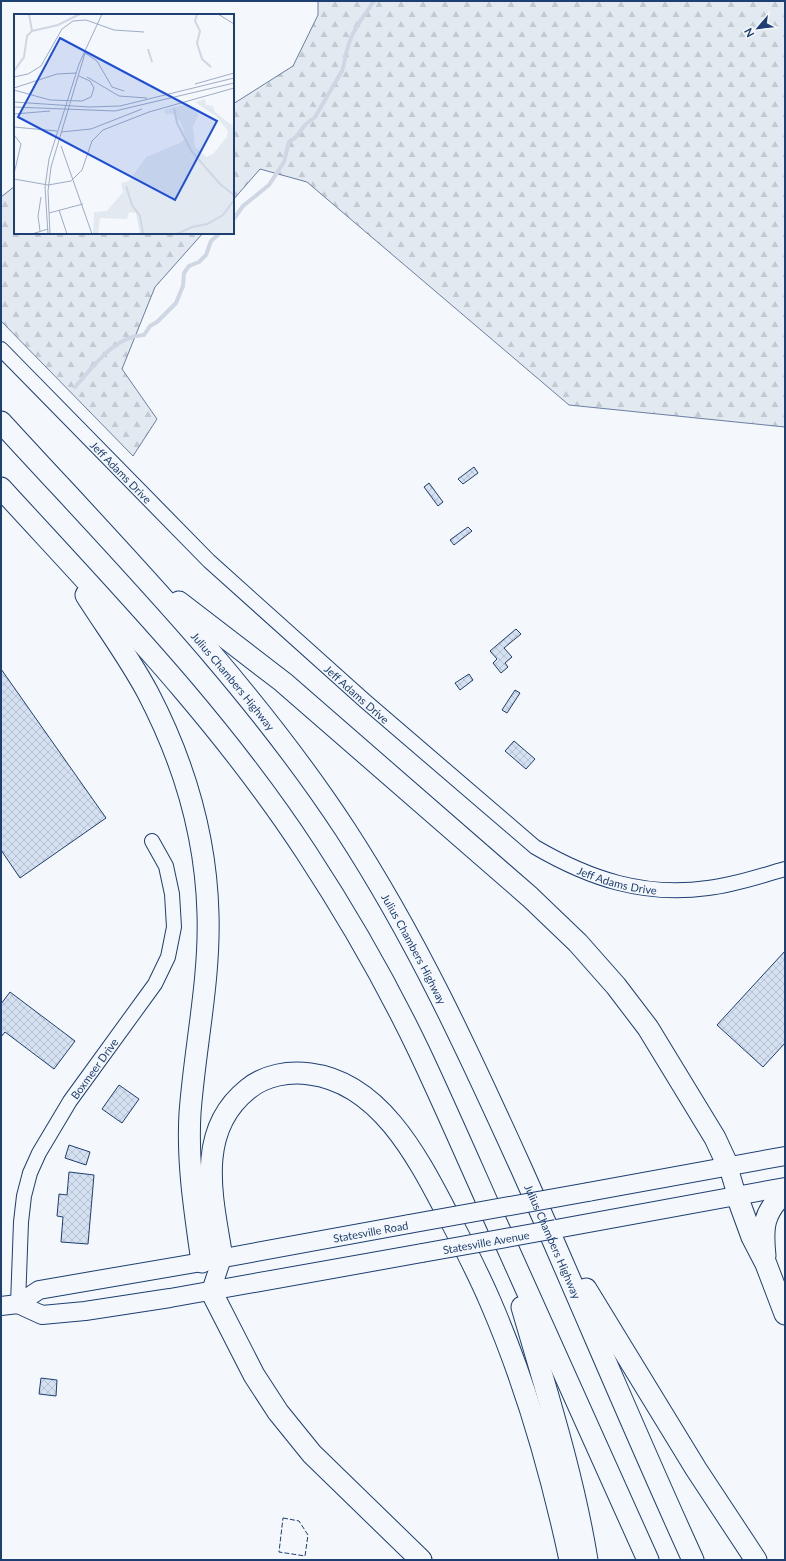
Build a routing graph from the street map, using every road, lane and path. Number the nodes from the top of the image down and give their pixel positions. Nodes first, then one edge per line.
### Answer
1 (1, 349) edge
2 (1, 422) edge
3 (1, 488) edge
4 (53, 545) junction
5 (134, 567) junction
6 (152, 841) dead end
7 (785, 869) edge
8 (785, 1156) edge
9 (728, 1166) junction
10 (785, 1187) edge
11 (785, 1192) edge
12 (737, 1196) junction
13 (546, 1226) junction
14 (501, 1233) junction
15 (212, 1260) junction
16 (766, 1264) junction
17 (211, 1291) junction
18 (10, 1305) edge
19 (785, 1314) edge
20 (421, 1560) edge
21 (570, 1560) edge
22 (587, 1560) edge
23 (648, 1560) edge
24 (692, 1560) edge
25 (756, 1560) edge

1 - 7 street, Jeff Adams Drive
2 - 5 highway, Julius Chambers Highway
3 - 4 highway
4 - 14 highway
4 - 15 highway
5 - 9 highway
5 - 13 highway, Julius Chambers Highway
6 - 18 street, Boxmeer Drive
8 - 9 main road
9 - 12 main road
9 - 15 main road, Statesville Road, bridge
10 - 12 main road, Statesville Avenue
11 - 16 highway
12 - 16 highway
12 - 17 main road, Statesville Avenue, bridge
13 - 24 highway, Julius Chambers Highway
13 - 25 highway
14 - 22 highway
14 - 23 highway
15 - 17 main road
15 - 18 main road, Statesville Road
15 - 21 highway
16 - 19 highway
17 - 18 main road
17 - 20 highway

